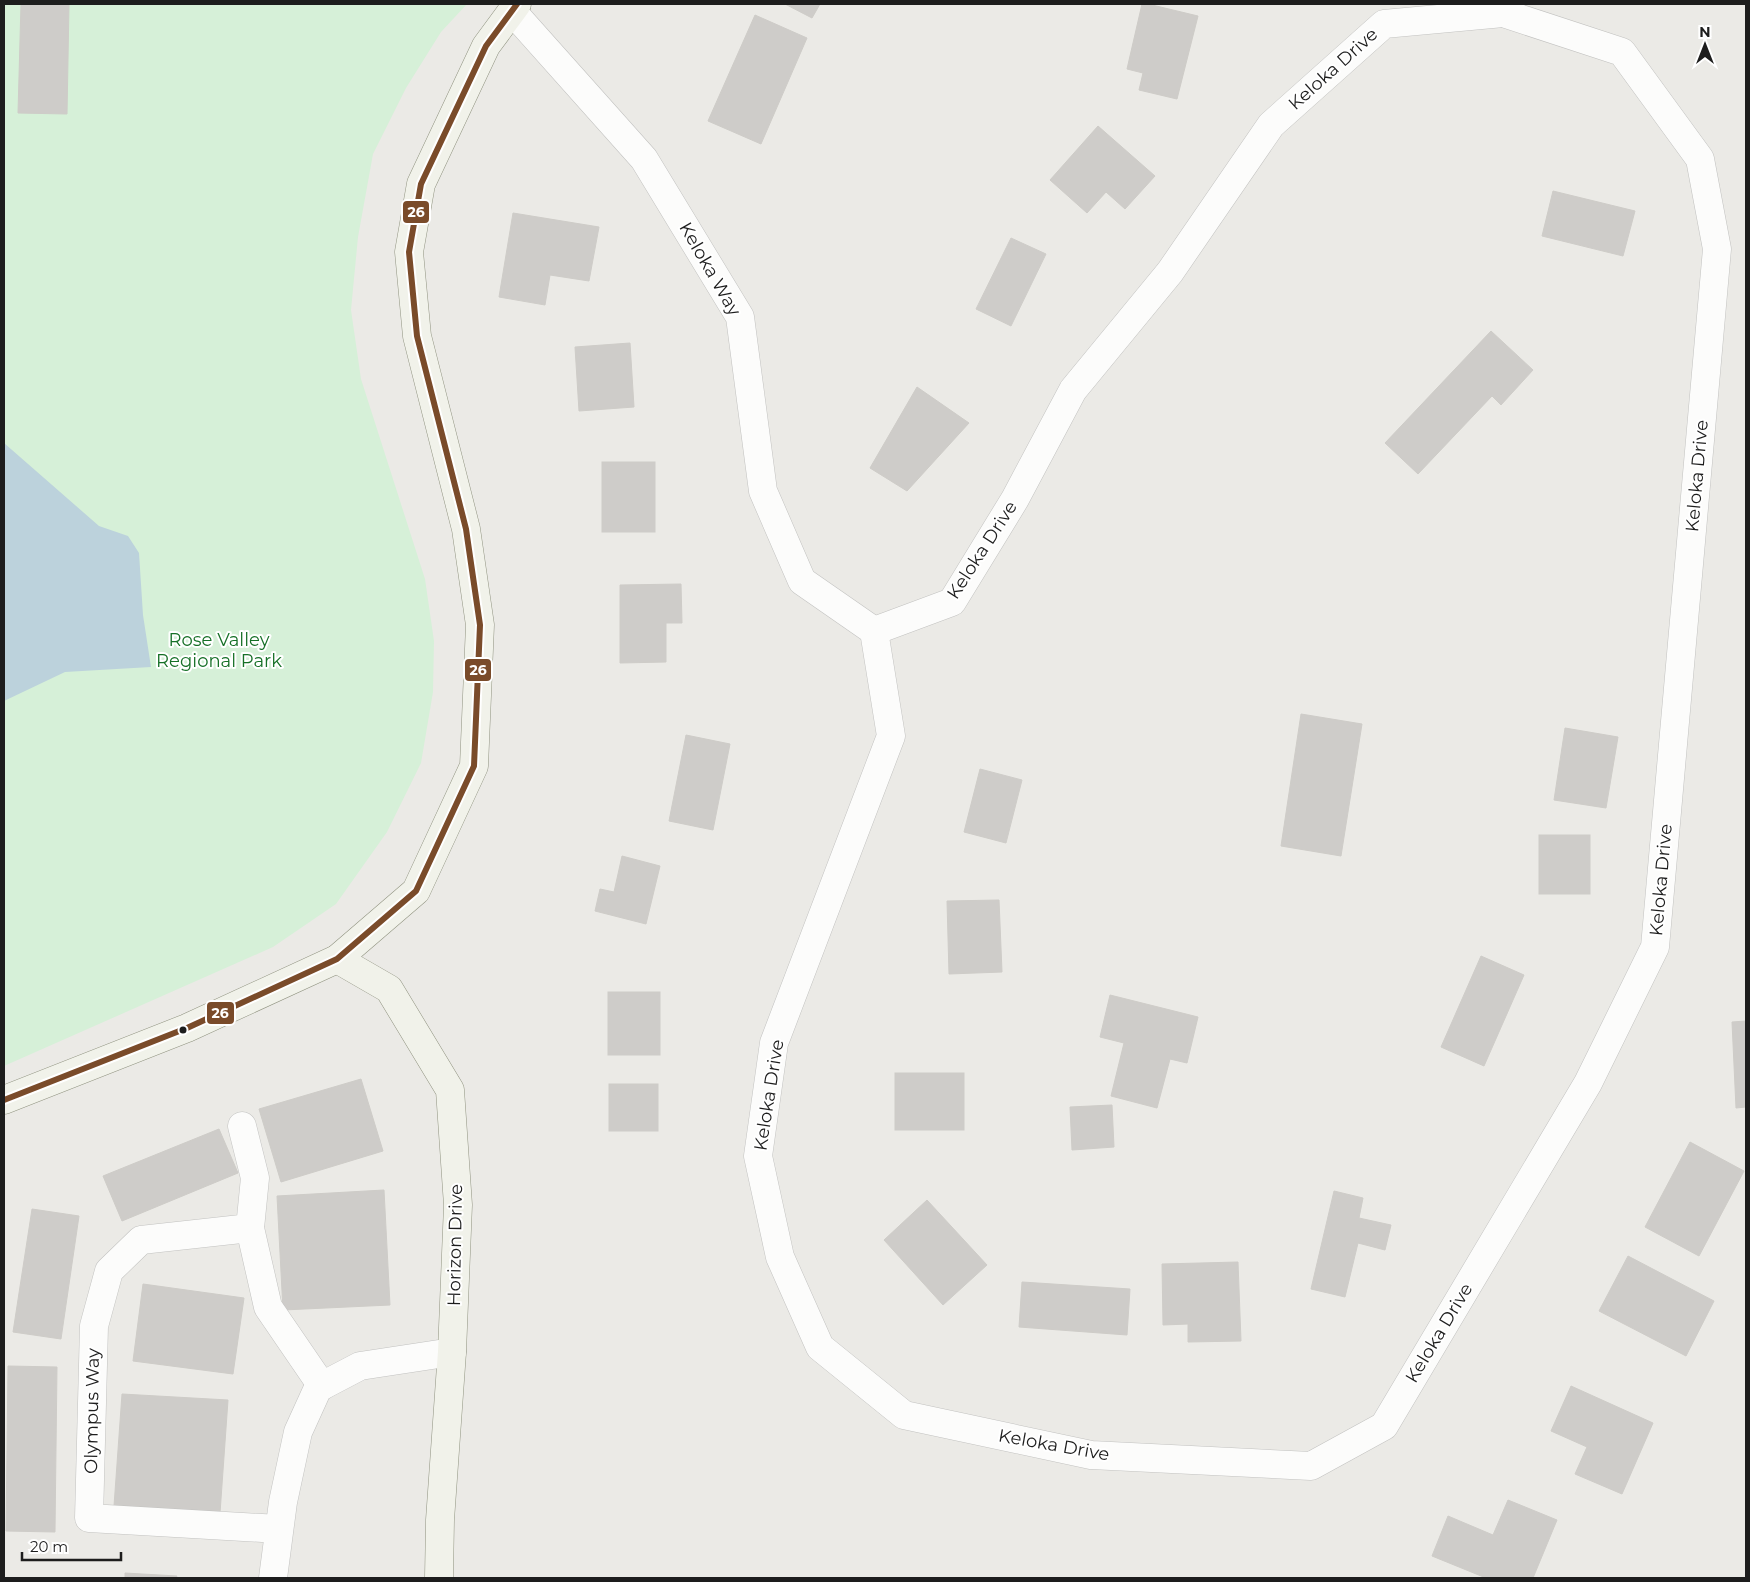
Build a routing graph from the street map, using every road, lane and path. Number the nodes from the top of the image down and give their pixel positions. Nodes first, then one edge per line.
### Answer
1 (515, 7) edge
2 (874, 631) junction
3 (336, 959) junction
4 (4, 1100) edge
5 (242, 1126) dead end
6 (250, 1228) junction
7 (452, 1352) junction
8 (322, 1386) junction
9 (279, 1529) junction
10 (272, 1578) edge
11 (439, 1578) edge

1 - 2 street, Keloka Way
1 - 3 street
2 - 2 street, Keloka Drive
3 - 4 street
3 - 7 street, Horizon Drive
5 - 6 street
6 - 8 street
6 - 9 street, Olympus Way
7 - 8 street
7 - 11 street, Horizon Drive
8 - 9 street
9 - 10 street

